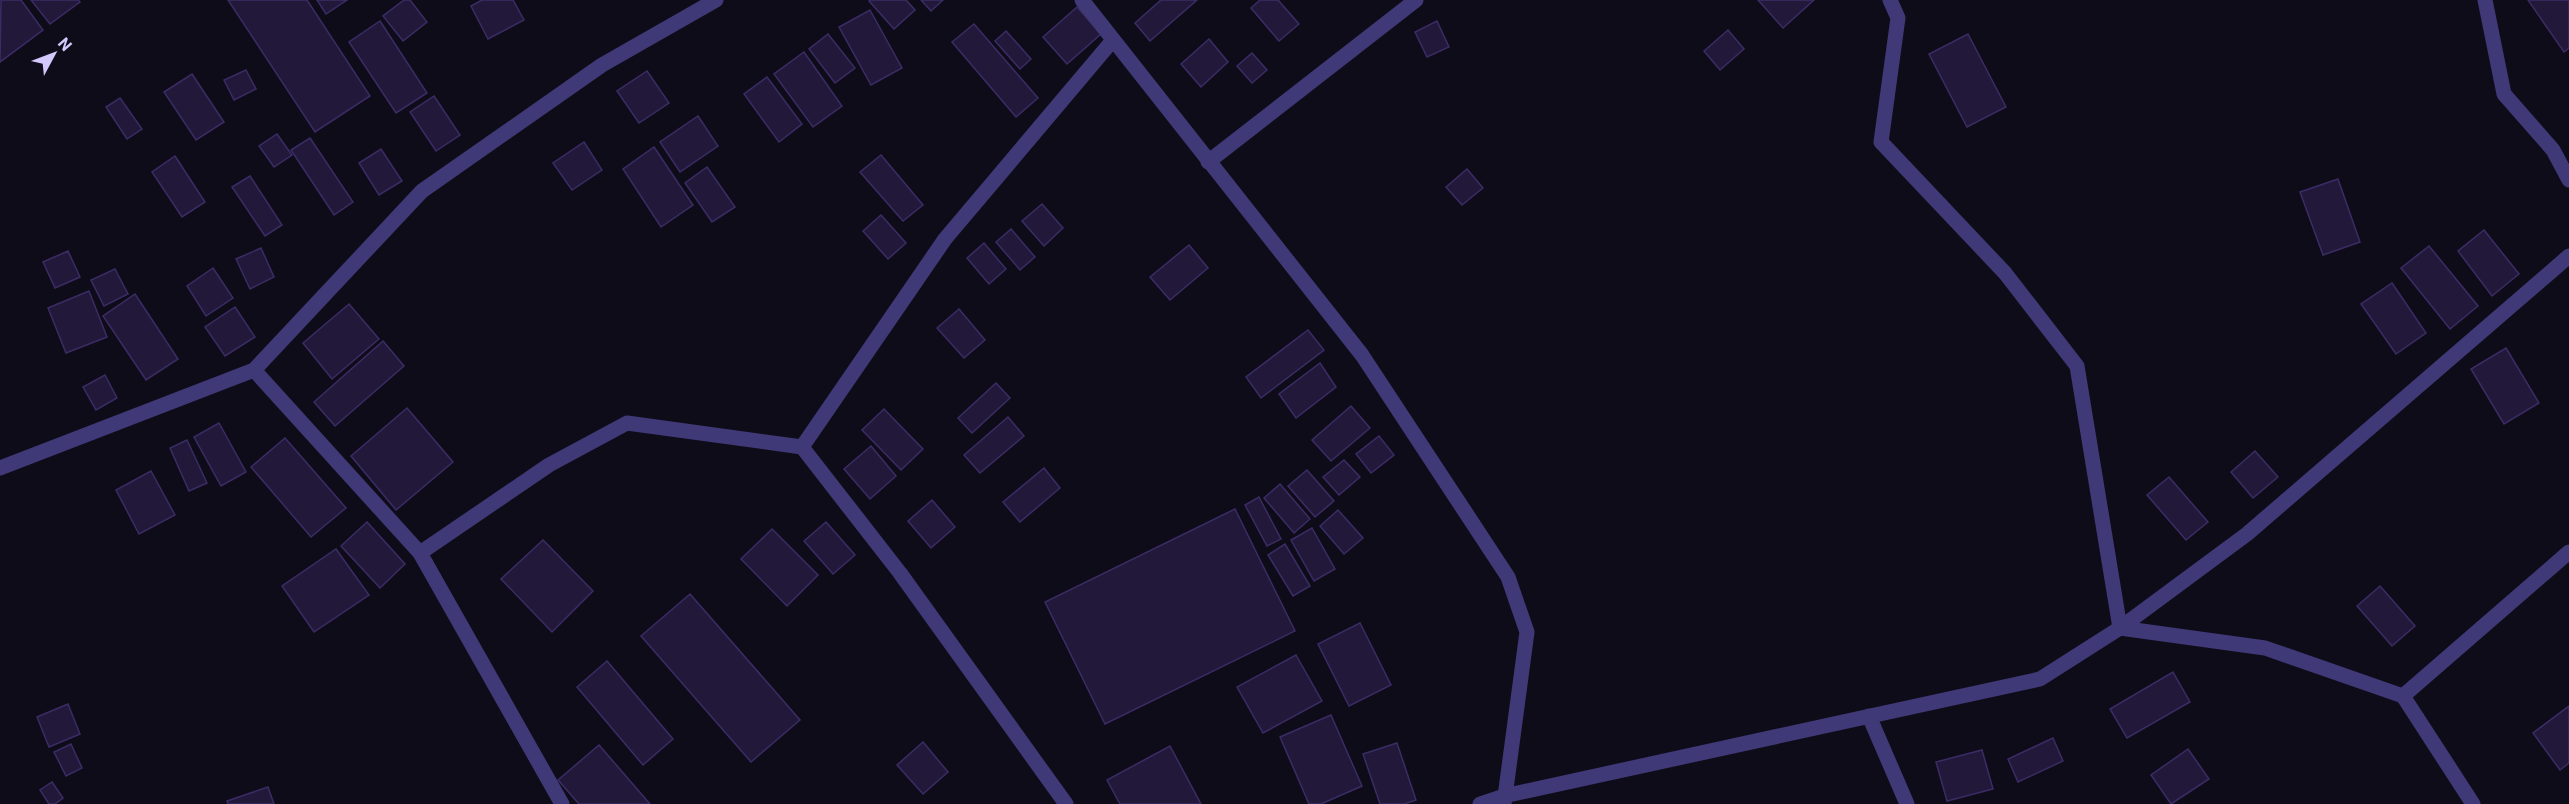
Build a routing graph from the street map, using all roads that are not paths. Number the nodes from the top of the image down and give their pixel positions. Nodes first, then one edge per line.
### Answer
1 (716, 0) edge
2 (1082, 0) edge
3 (1416, 0) edge
4 (1890, 0) edge
5 (2485, 0) edge
6 (1113, 40) junction
7 (1208, 162) junction
8 (2569, 180) edge
9 (2569, 256) edge
10 (254, 370) junction
11 (802, 447) junction
12 (0, 468) edge
13 (2569, 552) edge
14 (420, 553) junction
15 (2120, 628) junction
16 (2403, 696) junction
17 (1869, 716) junction
18 (1504, 800) edge
19 (562, 804) edge
20 (1066, 804) edge
21 (1480, 804) edge
22 (1907, 804) edge
23 (2473, 804) edge

1 - 10 street
2 - 6 street
3 - 7 street
4 - 15 street
5 - 8 street
6 - 7 street
6 - 11 street
7 - 18 street
9 - 15 street
10 - 12 street
10 - 14 street
11 - 14 street
11 - 20 street
13 - 16 street
14 - 19 street
15 - 16 street
15 - 17 street
16 - 23 street
17 - 18 street
17 - 22 street
18 - 21 street

